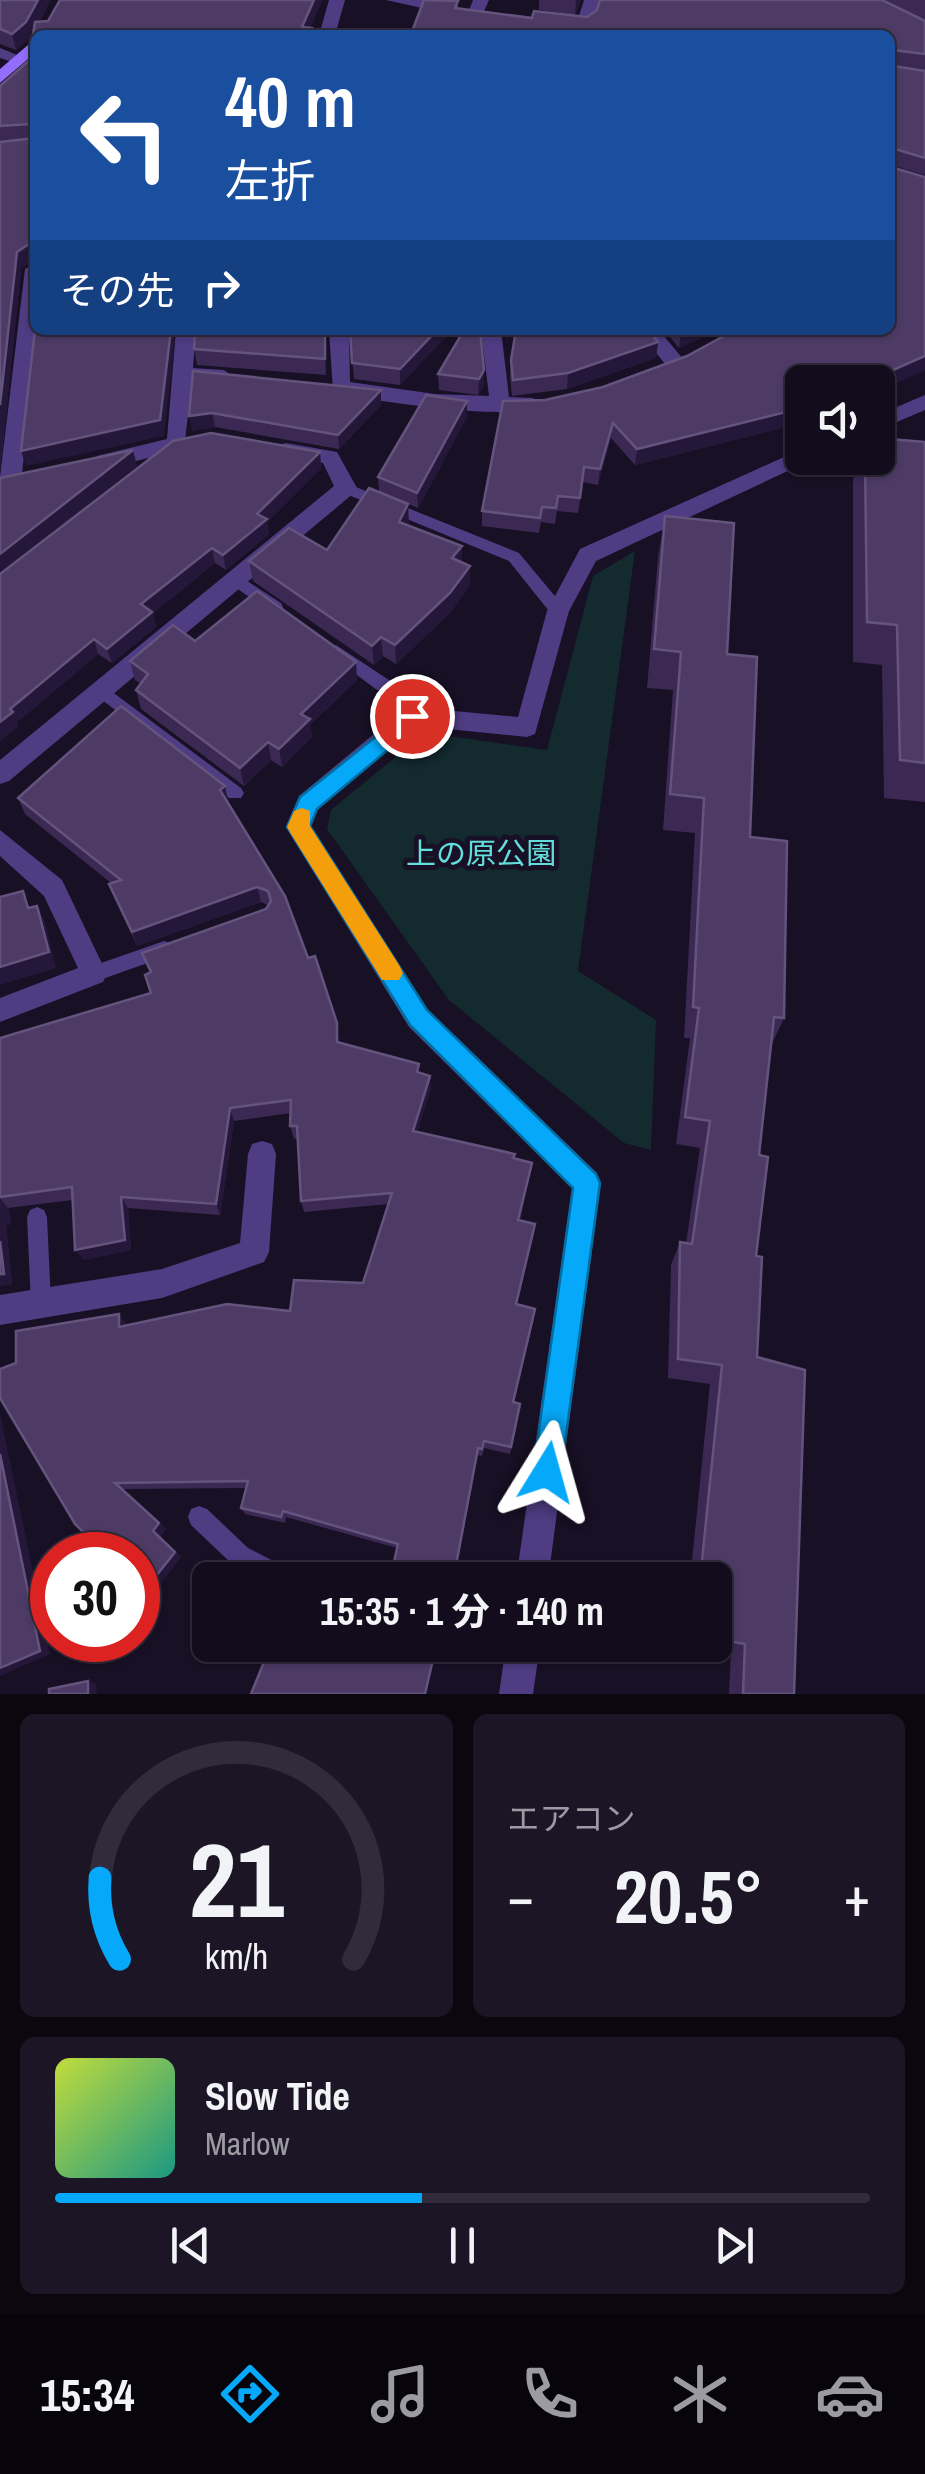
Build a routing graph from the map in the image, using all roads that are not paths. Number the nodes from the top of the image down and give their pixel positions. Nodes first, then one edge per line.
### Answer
1 (338, 0) edge
2 (394, 0) edge
3 (592, 0) edge
4 (484, 9) edge
5 (548, 21) edge
6 (329, 30) edge
7 (30, 49) edge
8 (0, 52) edge
9 (19, 59) junction
10 (0, 78) edge
11 (30, 317) edge
12 (186, 335) edge
13 (338, 335) edge
14 (492, 335) edge
15 (652, 335) edge
16 (676, 363) edge
17 (184, 374) junction
18 (253, 380) edge
19 (925, 402) edge
20 (554, 403) edge
21 (500, 406) junction
22 (895, 415) edge
23 (186, 442) junction
24 (272, 447) edge
25 (785, 464) edge
26 (84, 465) edge
27 (154, 467) edge
28 (13, 481) edge
29 (346, 488) junction
30 (238, 581) junction
31 (558, 611) junction
32 (296, 622) edge
33 (326, 643) edge
34 (383, 685) dead end
35 (102, 691) junction
36 (0, 774) edge
37 (235, 793) dead end
38 (0, 841) edge
39 (185, 941) edge
40 (94, 974) junction
41 (0, 1010) edge
42 (262, 1154) dead end
43 (37, 1217) dead end
44 (41, 1303) junction
45 (0, 1310) edge
46 (199, 1517) dead end
47 (252, 1562) edge
48 (534, 1562) edge
49 (519, 1662) edge
50 (516, 1694) edge

1 - 6 street
2 - 4 street
3 - 5 street
7 - 9 street
8 - 9 street
9 - 10 street
11 - 28 street
12 - 17 street
13 - 21 street
14 - 21 street
15 - 16 street
17 - 18 street
17 - 23 street
19 - 22 street
20 - 21 street
23 - 26 street
23 - 27 lane
24 - 29 street
25 - 31 street
29 - 30 street
29 - 31 lane
30 - 32 lane
30 - 35 street
31 - 48 street
33 - 34 lane
35 - 36 street
35 - 37 lane
38 - 40 street
39 - 40 lane
40 - 41 street
42 - 44 street
43 - 44 lane
44 - 45 street
46 - 47 lane
49 - 50 street

